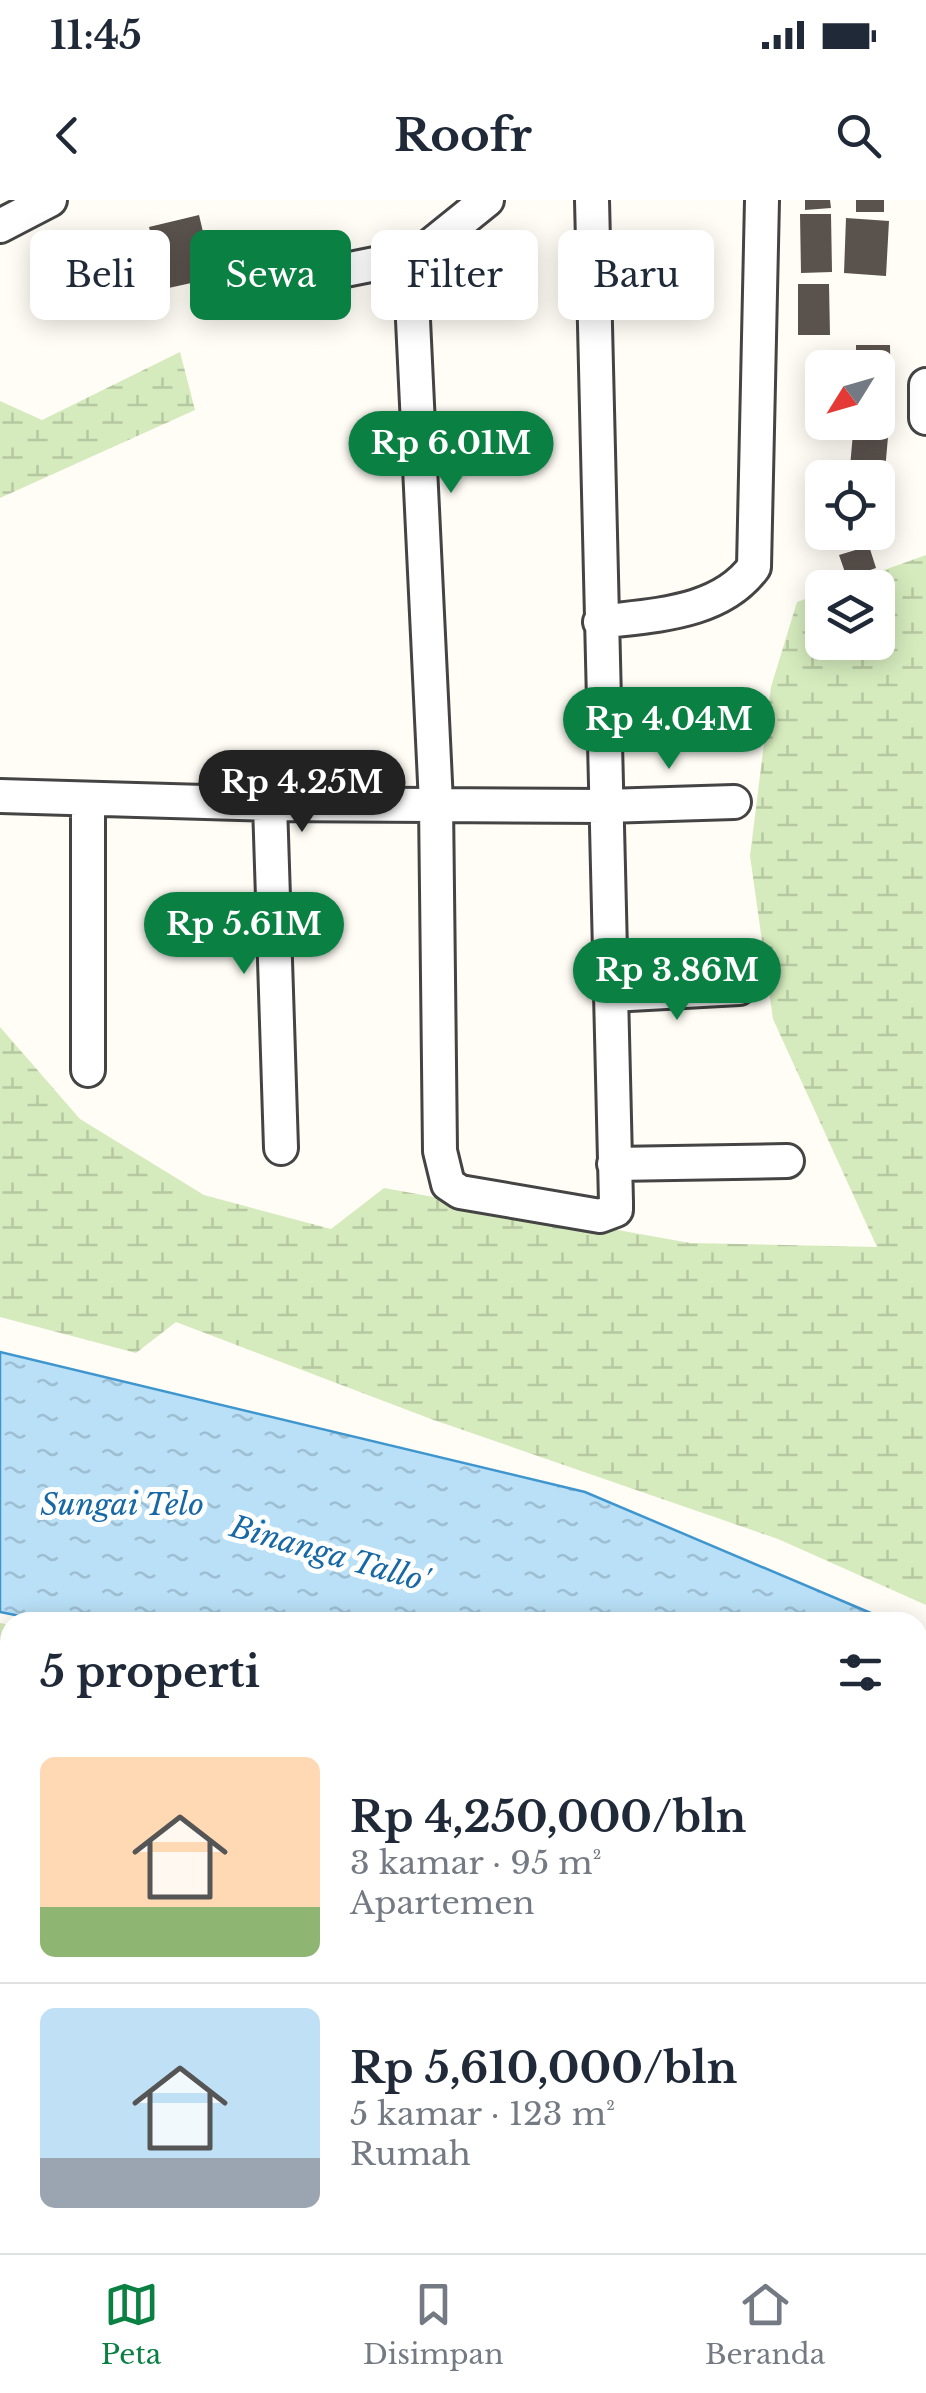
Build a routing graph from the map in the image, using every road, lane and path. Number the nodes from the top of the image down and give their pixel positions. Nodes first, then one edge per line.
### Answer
1 (50, 200) edge
2 (487, 200) edge
3 (592, 200) edge
4 (762, 200) edge
5 (0, 226) edge
6 (450, 230) edge
7 (413, 320) edge
8 (926, 386) edge
9 (926, 418) edge
10 (600, 622) junction
11 (0, 796) edge
12 (88, 800) junction
13 (436, 802) junction
14 (734, 802) dead end
15 (270, 804) junction
16 (606, 806) junction
17 (739, 988) dead end
18 (611, 995) junction
19 (88, 1070) dead end
20 (281, 1148) dead end
21 (787, 1161) dead end
22 (614, 1164) junction

1 - 5 street
2 - 6 street
3 - 10 street
4 - 10 street
7 - 13 street
8 - 9 street
10 - 16 street
11 - 12 street
12 - 15 street
12 - 19 street
13 - 15 street
13 - 16 street
13 - 22 street
14 - 16 street
15 - 20 street
16 - 18 street
17 - 18 street
18 - 22 street
21 - 22 street

